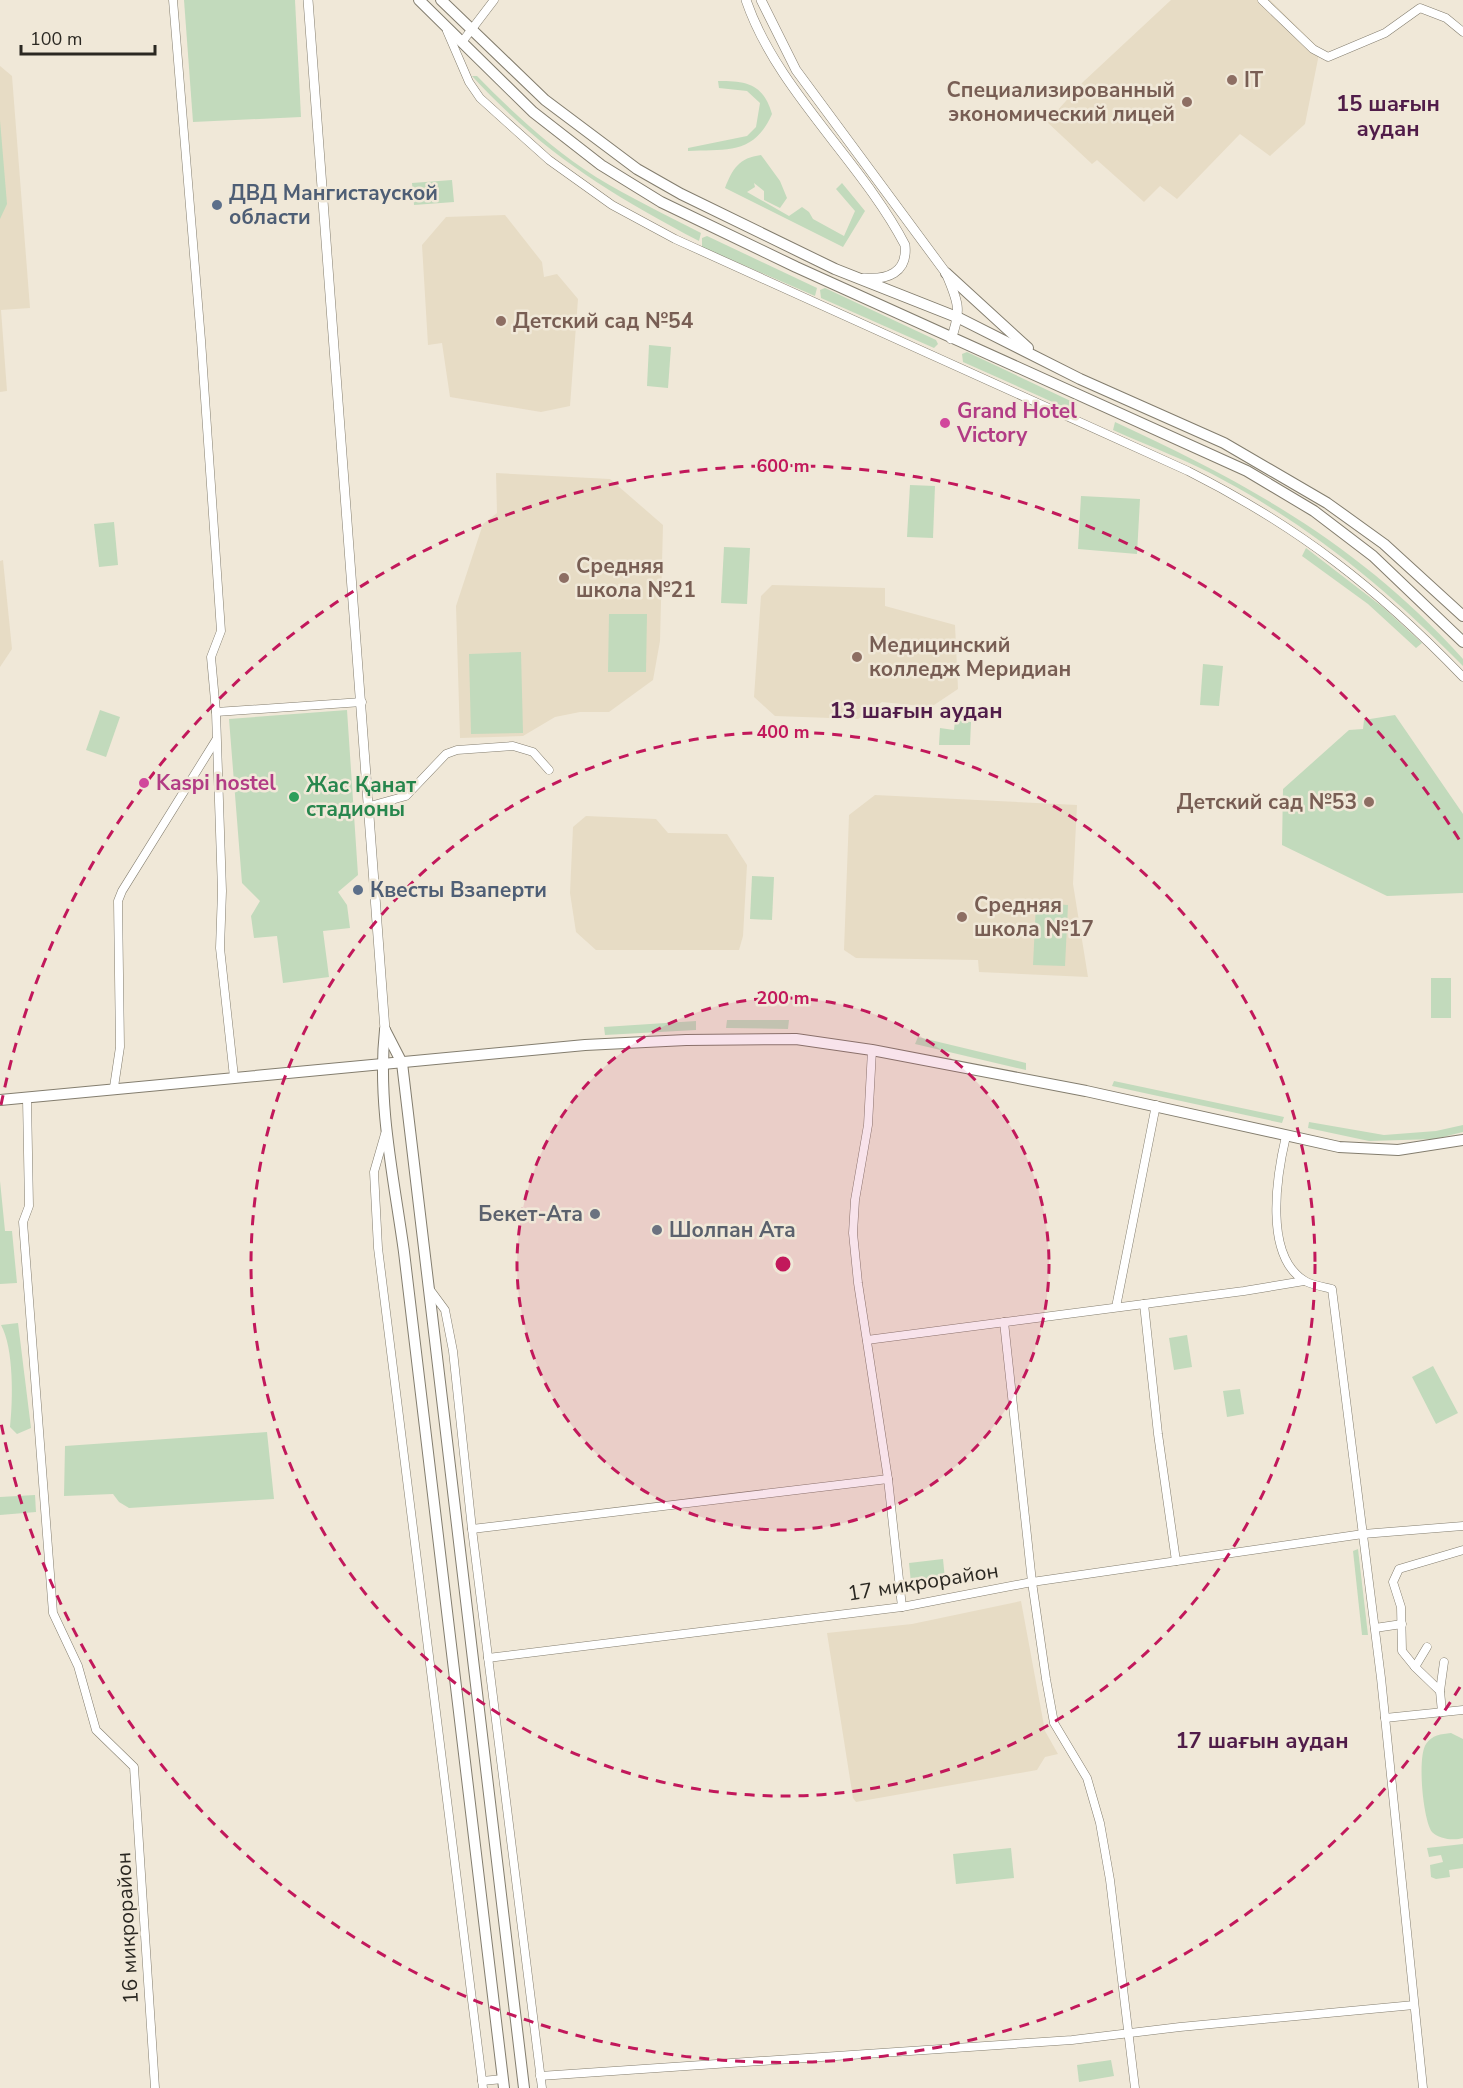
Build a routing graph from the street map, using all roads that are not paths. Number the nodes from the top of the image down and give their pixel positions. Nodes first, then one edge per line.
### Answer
1 (172, 0) edge
2 (308, 0) edge
3 (419, 0) edge
4 (441, 0) edge
5 (494, 0) edge
6 (746, 0) edge
7 (761, 0) edge
8 (1262, 0) edge
9 (445, 26) junction
10 (472, 31) junction
11 (1463, 32) edge
12 (462, 42) junction
13 (946, 273) junction
14 (853, 277) junction
15 (959, 318) junction
16 (951, 339) junction
17 (1042, 360) junction
18 (1463, 616) edge
19 (1463, 642) edge
20 (1463, 677) edge
21 (362, 702) junction
22 (216, 712) junction
23 (216, 740) junction
24 (549, 770) dead end
25 (369, 806) junction
26 (385, 1029) junction
27 (872, 1050) junction
28 (402, 1063) junction
29 (381, 1064) junction
30 (234, 1077) junction
31 (114, 1088) junction
32 (27, 1099) junction
33 (0, 1100) edge
34 (1156, 1105) junction
35 (386, 1129) junction
36 (1286, 1136) junction
37 (1463, 1140) edge
38 (1304, 1281) junction
39 (427, 1286) junction
40 (1144, 1304) junction
41 (1116, 1306) junction
42 (1005, 1322) junction
43 (867, 1340) junction
44 (888, 1479) junction
45 (1463, 1526) edge
46 (472, 1529) junction
47 (1363, 1534) junction
48 (1463, 1550) edge
49 (1176, 1561) junction
50 (1032, 1582) junction
51 (902, 1607) junction
52 (1402, 1624) junction
53 (1375, 1628) junction
54 (1428, 1647) dead end
55 (488, 1658) junction
56 (1444, 1662) dead end
57 (1414, 1667) junction
58 (1440, 1691) junction
59 (1463, 1710) edge
60 (1442, 1712) junction
61 (1385, 1718) junction
62 (480, 1723) junction
63 (461, 1725) junction
64 (1414, 2005) junction
65 (1128, 2034) junction
66 (540, 2076) junction
67 (503, 2083) edge
68 (482, 2085) edge
69 (155, 2088) edge
70 (524, 2088) edge
71 (542, 2088) edge
72 (1136, 2088) edge
73 (1423, 2088) edge

1 - 22 street
2 - 21 street
3 - 9 main road
4 - 10 main road
5 - 10 street
6 - 14 street
7 - 13 street
8 - 11 street
9 - 12 main road
9 - 20 street
10 - 12 street
10 - 14 main road
12 - 16 main road
13 - 15 street
13 - 17 main road
14 - 15 main road
15 - 16 street
15 - 17 main road
16 - 19 main road
17 - 18 main road
21 - 22 street
21 - 25 street
22 - 23 street
23 - 30 street
23 - 31 street
24 - 25 street
25 - 26 street
26 - 28 main road
26 - 29 main road
27 - 28 main road
27 - 34 main road
27 - 43 street
28 - 29 main road
28 - 39 main road
29 - 30 main road
29 - 35 main road
30 - 31 main road
31 - 32 main road
32 - 33 main road
32 - 69 street, 16 микрорайон
34 - 36 main road
34 - 41 street
35 - 63 main road
35 - 68 street
36 - 37 main road
36 - 38 street
38 - 40 street
38 - 47 street
39 - 46 street
39 - 62 main road
40 - 41 street
40 - 49 street
41 - 42 street
42 - 43 street
42 - 50 street
43 - 44 street
44 - 46 street
44 - 51 street
45 - 47 street, 17 микрорайон
46 - 55 street
47 - 49 street, 17 микрорайон
47 - 53 street
48 - 52 street
49 - 50 street, 17 микрорайон
50 - 51 street, 17 микрорайон
50 - 65 street
51 - 55 street, 17 микрорайон
52 - 53 street
52 - 57 street
53 - 61 street
54 - 57 street
55 - 66 street
56 - 58 street
57 - 58 street
58 - 60 street
59 - 60 street
60 - 61 street
61 - 64 street
62 - 63 main road
62 - 70 main road
63 - 67 main road
64 - 65 street
64 - 73 street
65 - 66 street
65 - 72 street
66 - 71 street
67 - 68 street

